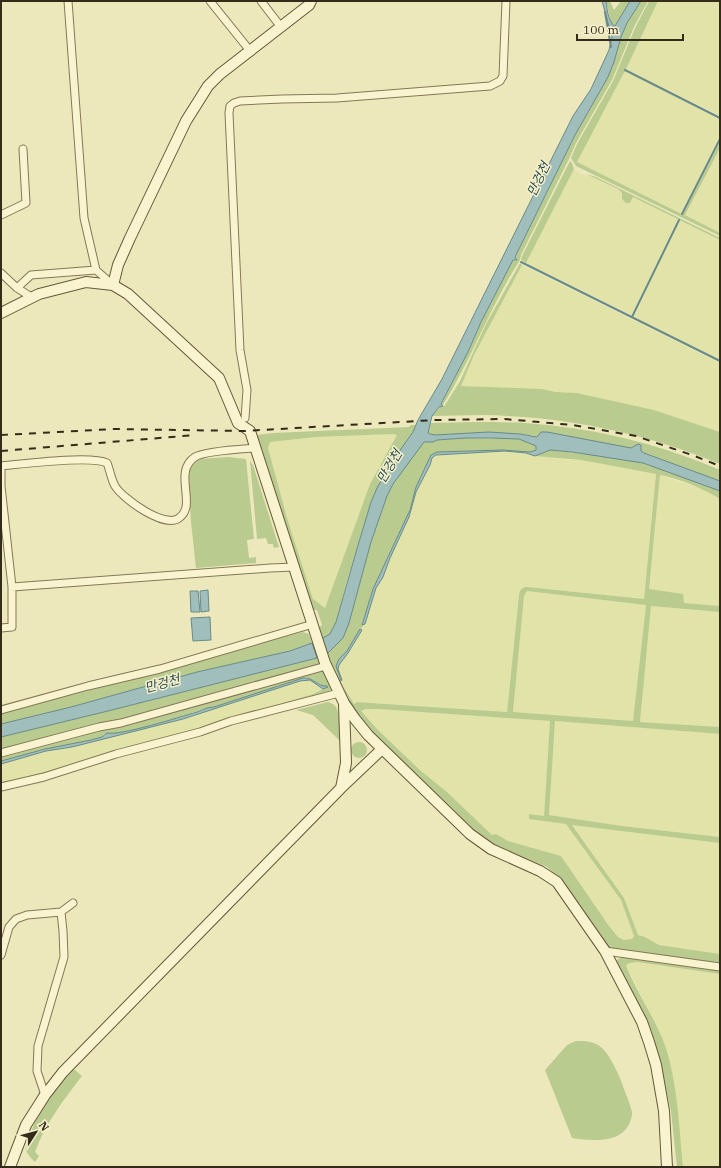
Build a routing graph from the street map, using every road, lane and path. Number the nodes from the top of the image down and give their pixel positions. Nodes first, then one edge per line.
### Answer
1 (68, 1) edge
2 (210, 1) edge
3 (261, 1) edge
4 (311, 1) edge
5 (506, 1) edge
6 (281, 27) junction
7 (251, 52) junction
8 (23, 148) dead end
9 (1, 216) edge
10 (96, 270) junction
11 (1, 273) edge
12 (113, 285) junction
13 (17, 288) junction
14 (32, 298) junction
15 (1, 313) edge
16 (245, 418) dead end
17 (256, 448) junction
18 (295, 567) junction
19 (12, 587) junction
20 (314, 627) junction
21 (1, 628) edge
22 (325, 664) junction
23 (339, 693) junction
24 (344, 703) junction
25 (1, 710) edge
26 (382, 749) junction
27 (1, 753) edge
28 (1, 787) edge
29 (341, 788) junction
30 (73, 903) dead end
31 (61, 912) junction
32 (605, 951) junction
33 (1, 955) edge
34 (720, 967) edge
35 (45, 1095) junction
36 (10, 1167) edge
37 (667, 1167) edge

1 - 10 street
2 - 7 street
3 - 6 street
4 - 6 street
5 - 16 street
6 - 7 street
7 - 12 street
8 - 9 street
10 - 12 street
10 - 13 street
11 - 13 street
12 - 14 street
12 - 17 street
13 - 14 street
14 - 15 street
17 - 18 street
17 - 19 street
18 - 19 street
18 - 20 street
19 - 21 street
20 - 22 street
20 - 25 street
22 - 23 street
22 - 27 street
23 - 24 street
23 - 28 street
24 - 26 street
24 - 29 street
26 - 29 street
26 - 32 street
29 - 35 street
30 - 31 street
31 - 33 street
31 - 35 street
32 - 34 street
32 - 37 street
35 - 36 street

